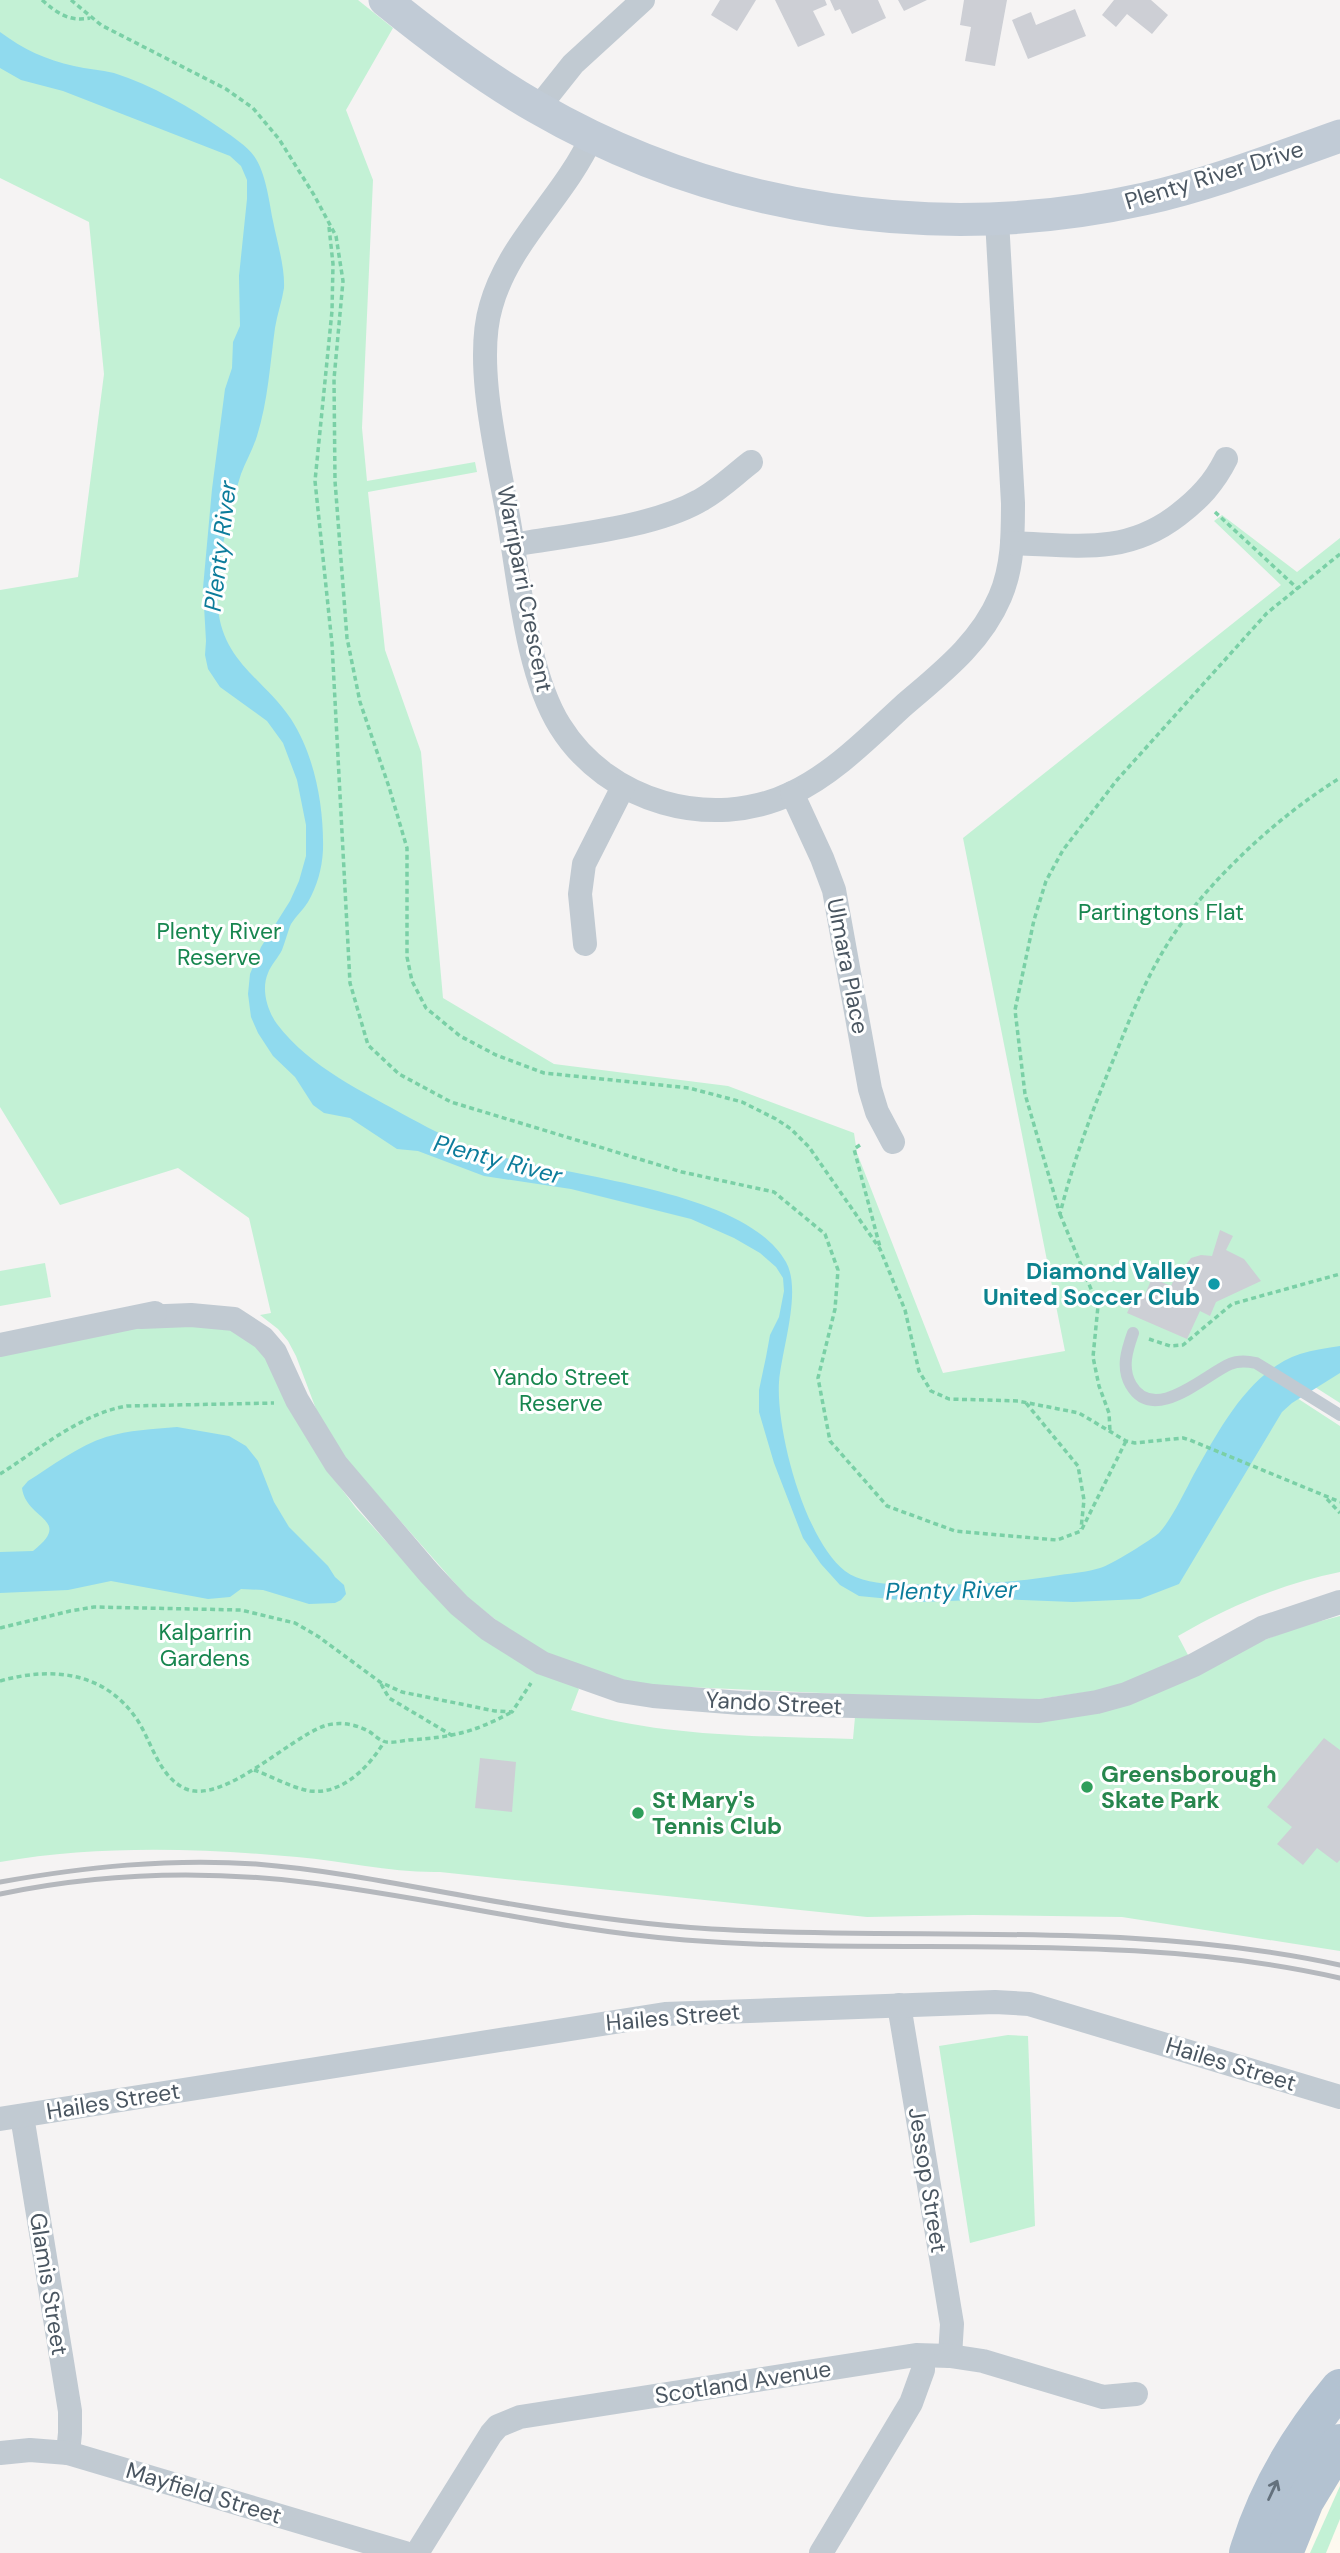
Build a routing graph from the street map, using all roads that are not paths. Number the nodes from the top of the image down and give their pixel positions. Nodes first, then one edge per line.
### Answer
1 (385, 0) edge
2 (643, 0) edge
3 (538, 108) junction
4 (592, 136) junction
5 (1340, 136) edge
6 (997, 220) junction
7 (1226, 459) dead end
8 (751, 462) dead end
9 (1012, 543) junction
10 (513, 545) junction
11 (623, 786) junction
12 (792, 793) junction
13 (585, 944) dead end
14 (893, 1142) dead end
15 (141, 1317) junction
16 (97, 1324) junction
17 (0, 1333) edge
18 (1133, 1333) road end
19 (0, 1345) edge
20 (1340, 1415) edge
21 (318, 1434) junction
22 (1340, 1602) edge
23 (1340, 1609) edge
24 (1315, 1611) junction
25 (899, 2005) junction
26 (1340, 2097) edge
27 (11, 2117) edge
28 (923, 2356) junction
29 (950, 2356) junction
30 (1340, 2388) edge
31 (1136, 2394) dead end
32 (1340, 2443) edge
33 (0, 2453) edge
34 (68, 2453) junction
35 (405, 2553) edge
36 (417, 2553) edge
37 (821, 2553) edge
38 (1248, 2553) edge
39 (1284, 2553) edge

1 - 3 street, Plenty River Drive
2 - 3 street
3 - 4 street, Plenty River Drive
4 - 6 street, Plenty River Drive
4 - 10 street, Warriparri Crescent
5 - 6 street, Plenty River Drive
6 - 9 street, Warriparri Crescent
7 - 9 street
8 - 10 street
9 - 12 street, Warriparri Crescent
10 - 11 street, Warriparri Crescent
11 - 12 street, Warriparri Crescent
11 - 13 street
12 - 14 street, Ulmara Place
15 - 16 street, Yando Street
15 - 21 street, Yando Street
15 - 21 street, Yando Street
16 - 17 street, Yando Street
16 - 19 street, Yando Street
18 - 20 lane
21 - 24 street, Yando Street
22 - 24 street, Yando Street
23 - 24 street, Yando Street
25 - 26 street, Hailes Street
25 - 27 street, Hailes Street
25 - 29 street, Jessop Street
27 - 34 street, Glamis Street
28 - 29 street, Scotland Avenue
28 - 36 street, Scotland Avenue
28 - 37 street
29 - 31 street, Scotland Avenue
38 -> 30 main road
32 - 39 main road
33 - 34 street, Mayfield Street
34 - 35 street, Mayfield Street

